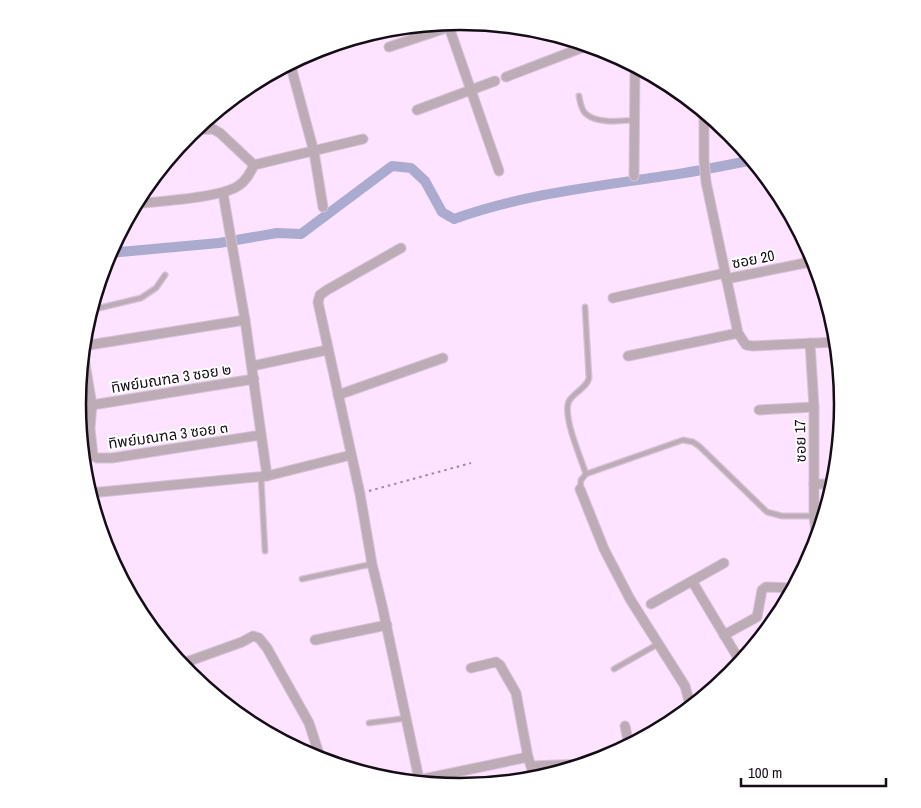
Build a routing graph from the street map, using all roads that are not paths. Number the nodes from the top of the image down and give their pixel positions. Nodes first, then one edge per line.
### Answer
1 (450, 30) edge
2 (438, 31) edge
3 (389, 48) dead end
4 (578, 49) edge
5 (292, 70) edge
6 (635, 74) edge
7 (506, 77) dead end
8 (495, 81) dead end
9 (471, 90) junction
10 (578, 96) dead end
11 (417, 110) dead end
12 (635, 120) junction
13 (704, 120) edge
14 (207, 129) edge
15 (363, 139) dead end
16 (314, 152) junction
17 (254, 165) junction
18 (499, 171) dead end
19 (634, 176) dead end
20 (222, 193) junction
21 (146, 203) edge
22 (323, 207) dead end
23 (401, 248) dead end
24 (806, 262) edge
25 (165, 275) dead end
26 (725, 276) junction
27 (613, 298) dead end
28 (585, 307) dead end
29 (99, 308) edge
30 (245, 320) junction
31 (738, 334) junction
32 (829, 342) edge
33 (810, 343) junction
34 (92, 345) edge
35 (327, 350) junction
36 (628, 356) dead end
37 (443, 358) dead end
38 (252, 366) junction
39 (87, 377) edge
40 (254, 379) junction
41 (338, 395) junction
42 (92, 405) junction
43 (814, 407) junction
44 (758, 410) dead end
45 (87, 423) edge
46 (261, 435) junction
47 (88, 439) edge
48 (351, 455) junction
49 (586, 474) junction
50 (264, 476) junction
51 (814, 484) junction
52 (826, 484) edge
53 (580, 489) joint
54 (97, 492) edge
55 (814, 516) junction
56 (815, 524) edge
57 (265, 551) dead end
58 (724, 563) dead end
59 (372, 564) junction
60 (302, 579) dead end
61 (692, 581) junction
62 (786, 588) edge
63 (650, 604) dead end
64 (386, 625) junction
65 (724, 635) junction
66 (315, 640) dead end
67 (658, 644) junction
68 (737, 656) edge
69 (189, 661) edge
70 (471, 668) dead end
71 (614, 669) dead end
72 (689, 700) edge
73 (407, 718) junction
74 (369, 724) dead end
75 (625, 726) dead end
76 (627, 739) edge
77 (318, 750) edge
78 (529, 762) junction
79 (563, 763) edge
80 (532, 771) edge
81 (418, 776) edge
82 (433, 777) edge

1 - 9 street
2 - 3 street
4 - 7 street
5 - 16 street
6 - 12 street
8 - 9 street
9 - 11 street
9 - 18 street
10 - 12 lane
12 - 19 street
13 - 26 street
14 - 17 street
15 - 16 street
16 - 17 street
16 - 22 street
17 - 20 street
20 - 21 street
20 - 30 street
23 - 35 street
24 - 26 street, ซอย 20
25 - 29 lane
26 - 27 street, ซอย 20
26 - 31 street
28 - 49 lane
30 - 34 street
30 - 38 street
31 - 33 street
31 - 36 street
32 - 33 street
33 - 43 street, ซอย 17
35 - 38 street
35 - 41 street
37 - 41 street
38 - 40 street
39 - 42 street, ทิพย์มณฑล 3 ซอย ๓
40 - 42 street, ทิพย์มณฑล 3 ซอย ๒
40 - 46 street
41 - 48 street
42 - 45 street, ทิพย์มณฑล 3 ซอย ๓
43 - 44 street
43 - 51 street, ซอย 17
46 - 47 street, ทิพย์มณฑล 3 ซอย ๓
46 - 50 street
48 - 50 street
48 - 59 street
49 - 53 lane
49 - 55 lane
50 - 54 street
50 - 57 lane
51 - 52 street
51 - 55 street, ซอย 17
53 - 67 street
55 - 56 street, ซอย 17
58 - 61 street
59 - 60 lane
59 - 64 street
61 - 63 street
61 - 65 street
62 - 65 street
64 - 66 street
64 - 73 street
65 - 68 street
67 - 71 lane
67 - 72 street
69 - 77 street
70 - 78 street
73 - 74 lane
73 - 81 street
75 - 76 street
78 - 79 street
78 - 80 street
78 - 82 street

